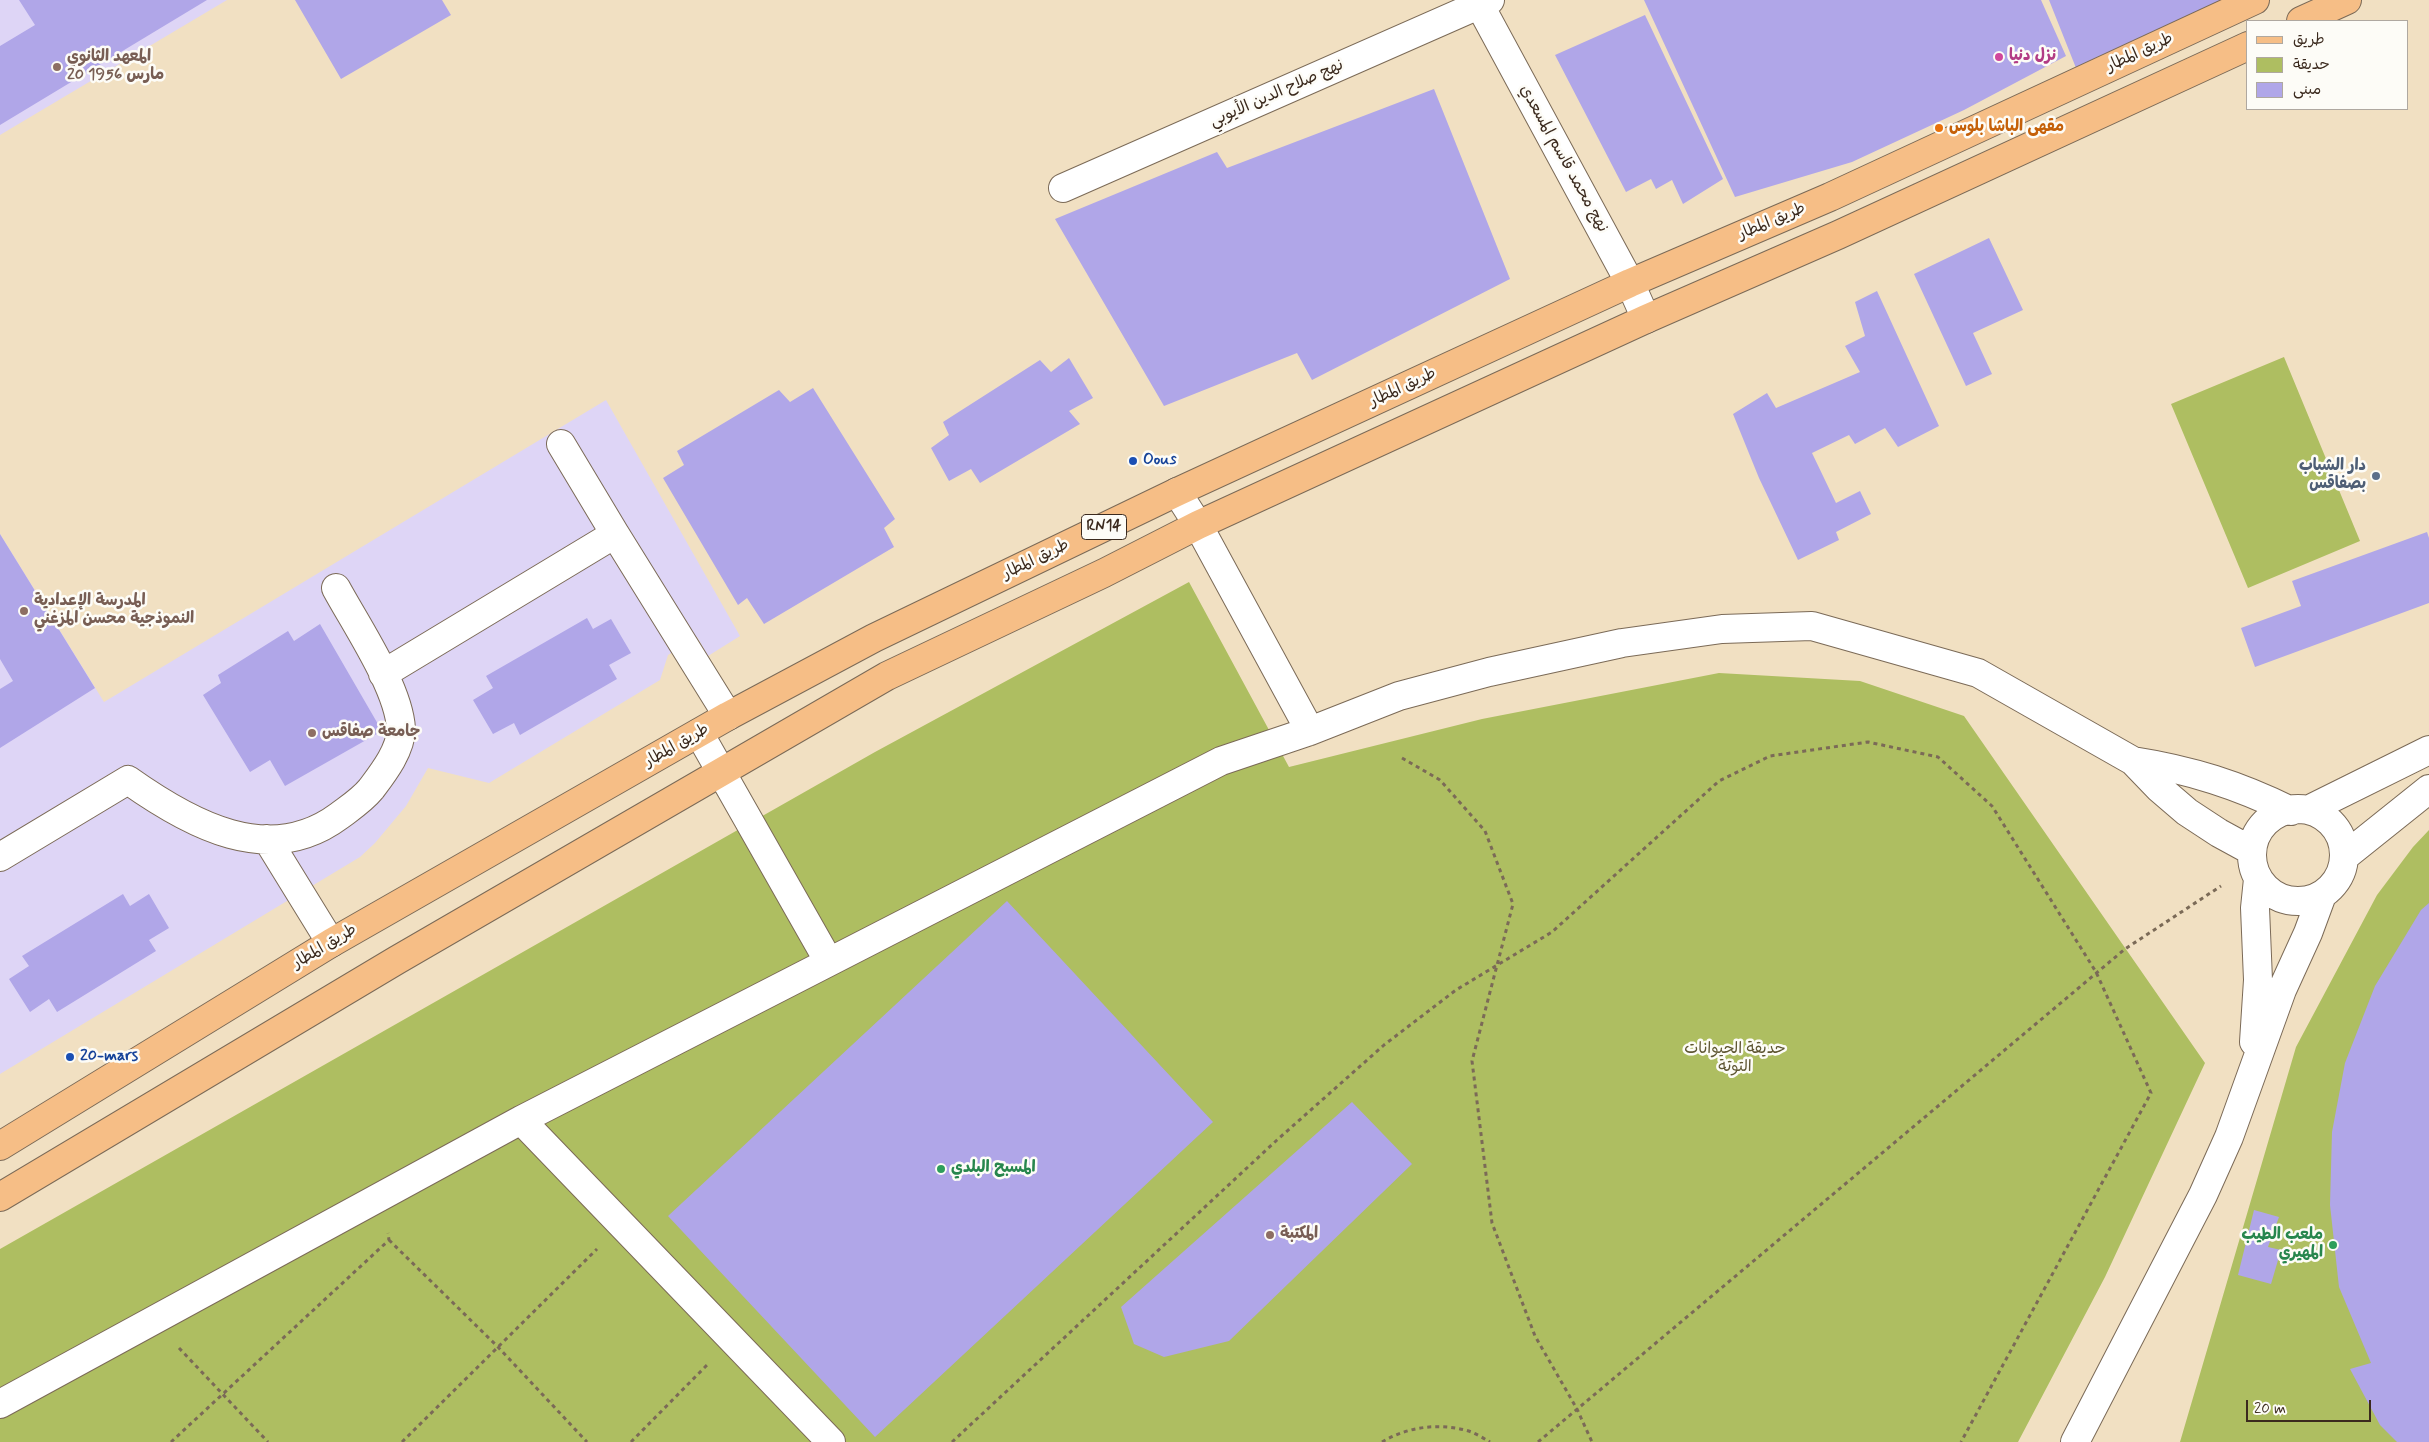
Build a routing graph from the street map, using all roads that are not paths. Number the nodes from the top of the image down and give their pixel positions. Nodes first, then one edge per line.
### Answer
1 (2255, 0) edge
2 (2347, 0) edge
3 (1482, 2) edge
4 (2303, 20) edge
5 (2246, 47) edge
6 (1062, 188) dead end
7 (1630, 283) junction
8 (1646, 319) junction
9 (561, 444) dead end
10 (1177, 492) junction
11 (1198, 525) junction
12 (615, 534) junction
13 (336, 588) dead end
14 (383, 674) junction
15 (728, 716) junction
16 (1310, 731) junction
17 (699, 733) junction
18 (2429, 750) edge
19 (2133, 761) junction
20 (722, 772) junction
21 (2429, 789) edge
22 (2300, 810) junction
23 (267, 839) junction
24 (0, 856) edge
25 (2344, 857) junction
26 (2254, 865) junction
27 (2322, 895) junction
28 (331, 943) junction
29 (829, 962) junction
30 (2252, 1076) junction
31 (520, 1120) junction
32 (0, 1146) edge
33 (0, 1197) edge
34 (0, 1404) edge
35 (831, 1442) edge
36 (2076, 1442) edge

1 - 7 main road, طريق المطار / RN14
2 - 4 main road
3 - 6 street, نهج صلاح الدين الأيوبي
3 - 7 street, نهج محمد قاسم المسعدي
5 - 8 main road, RN14
7 - 8 street, نهج محمد قاسم المسعدي
7 - 10 main road, طريق المطار / RN14
8 - 11 main road, RN14
9 - 12 street
10 - 11 street
10 - 15 main road, طريق المطار / RN14
11 - 16 street
11 - 20 main road, RN14
12 - 14 street
12 - 15 street
13 - 14 street
14 - 23 street
15 - 17 main road, طريق المطار / RN14
16 - 19 street
16 - 29 street
17 - 20 street
17 - 28 main road, طريق المطار / RN14
18 - 22 street
19 - 22 street
19 - 26 street
20 - 29 street
20 - 33 main road, RN14
21 - 25 street
22 - 25 street
22 - 26 street
23 - 24 street
23 - 28 street
25 - 27 street
26 - 27 street
26 - 30 street
27 - 30 street
28 - 32 main road, طريق المطار / RN14
29 - 31 street
30 - 36 street
31 - 34 street
31 - 35 street

